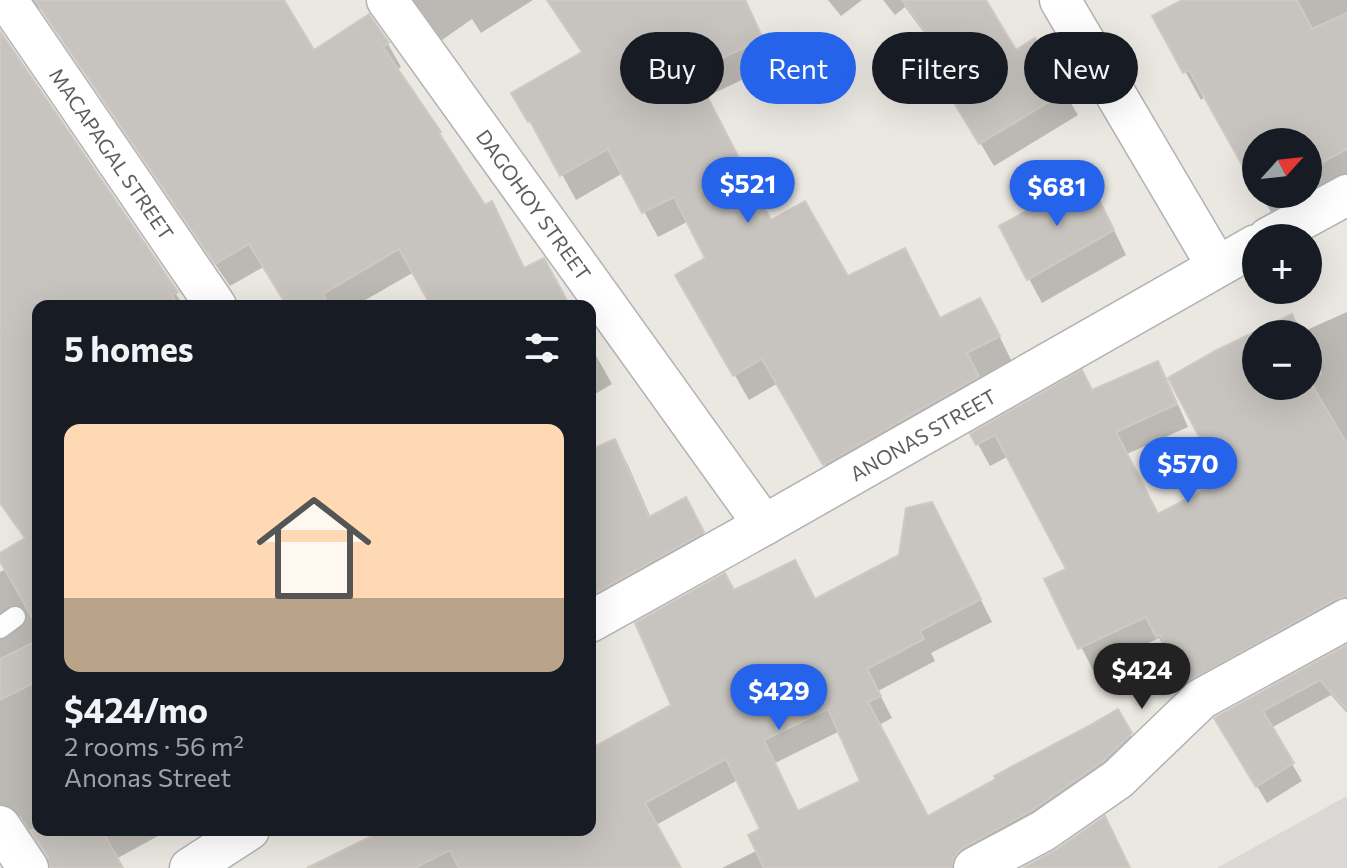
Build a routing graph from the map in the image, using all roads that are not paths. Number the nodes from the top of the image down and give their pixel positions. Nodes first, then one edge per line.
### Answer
1 (7, 0) edge
2 (387, 0) edge
3 (1060, 0) edge
4 (1347, 195) edge
5 (1294, 224) edge
6 (1242, 253) edge
7 (1217, 266) junction
8 (212, 300) edge
9 (764, 525) junction
10 (596, 619) edge
11 (1347, 619) edge
12 (0, 826) edge
13 (240, 836) edge
14 (28, 868) edge
15 (190, 868) edge
16 (974, 868) edge

1 - 8 street, MACAPAGAL STREET
2 - 9 street, DAGOHOY STREET
3 - 7 street
4 - 5 street
6 - 7 street, ANONAS STREET
7 - 9 street, ANONAS STREET
9 - 10 street, ANONAS STREET
11 - 16 street
12 - 14 street
13 - 15 street

